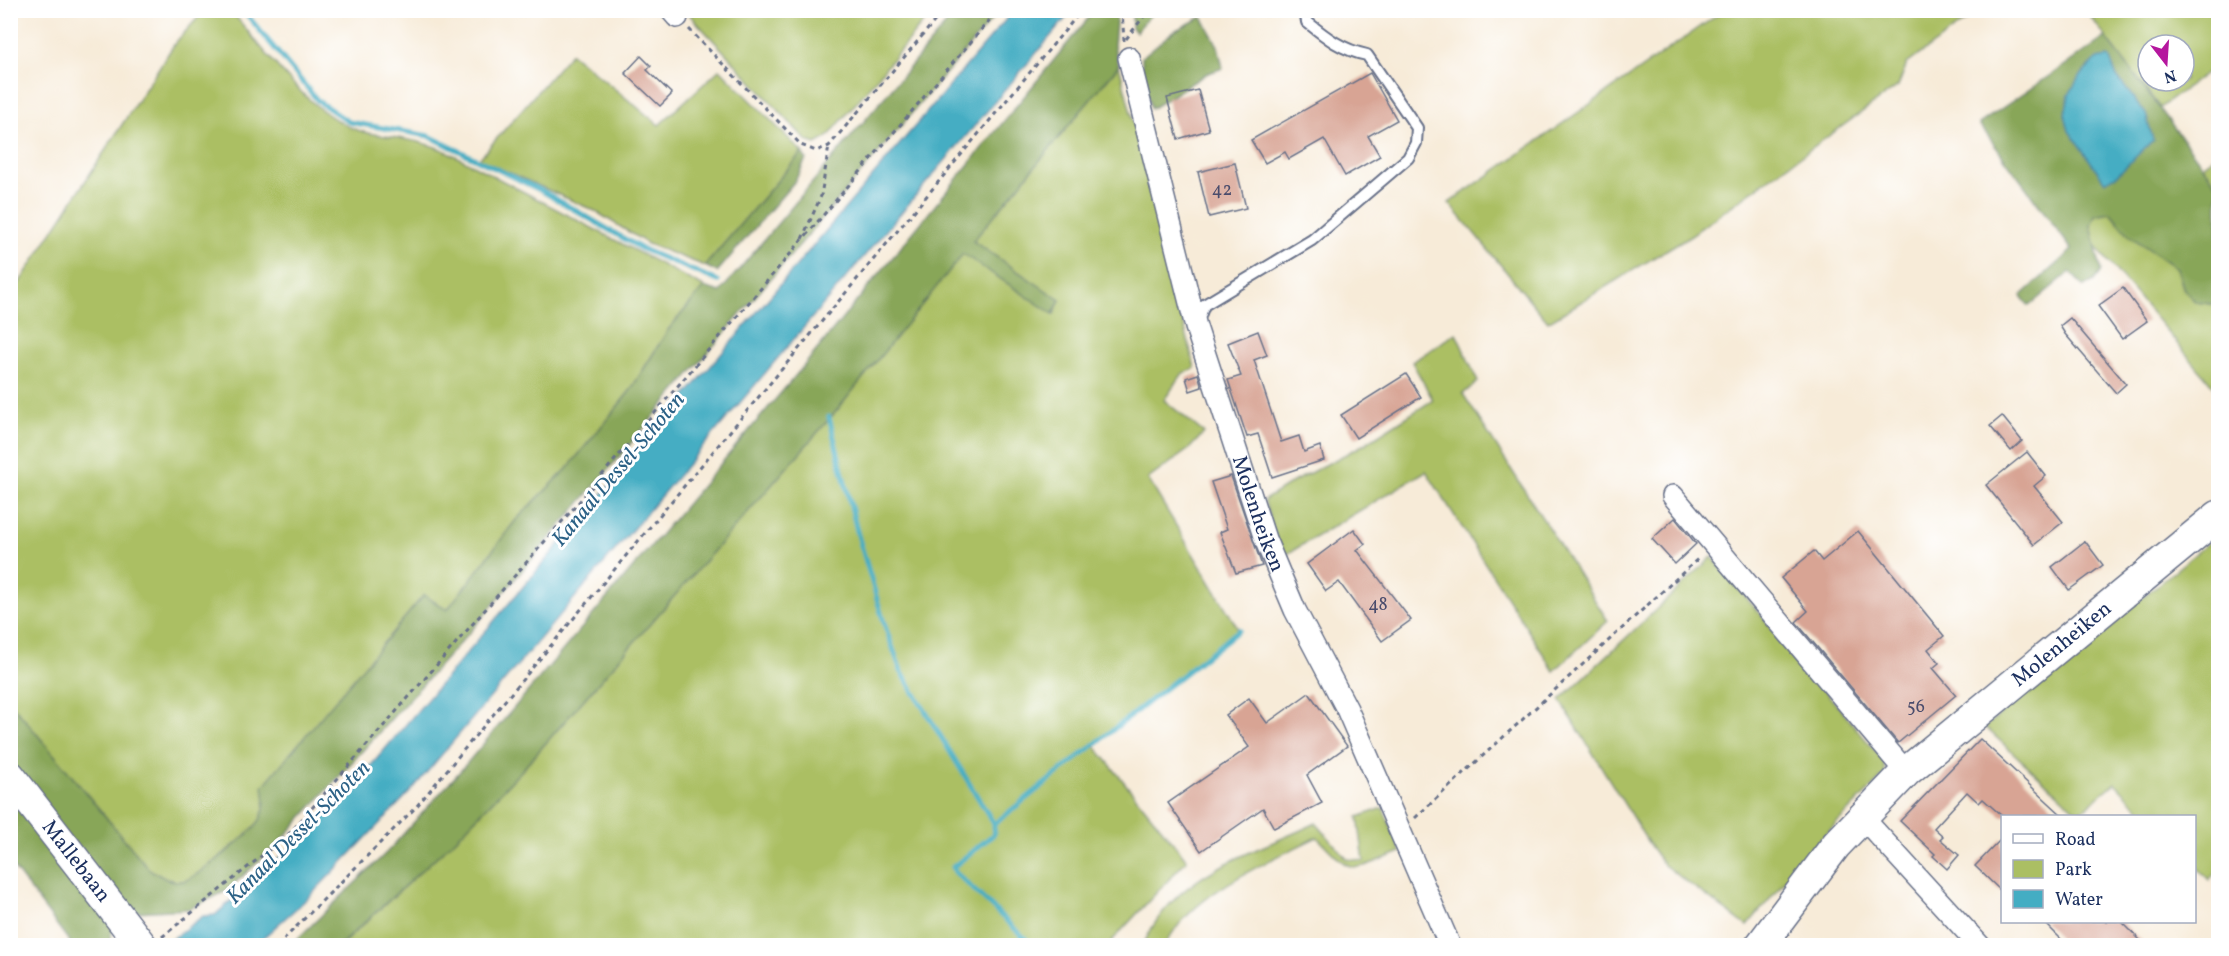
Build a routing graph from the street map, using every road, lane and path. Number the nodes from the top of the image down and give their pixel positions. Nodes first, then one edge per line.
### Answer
1 (944, 10) edge
2 (998, 10) edge
3 (1082, 10) edge
4 (1122, 10) edge
5 (1149, 10) edge
6 (1305, 10) edge
7 (674, 14) edge
8 (1126, 50) junction
9 (829, 146) junction
10 (800, 243) junction
11 (1196, 327) junction
12 (1673, 496) dead end
13 (2218, 516) edge
14 (1715, 544) junction
15 (1906, 772) junction
16 (10, 776) edge
17 (1863, 818) junction
18 (1401, 832) junction
19 (142, 936) edge
20 (277, 945) edge
21 (1450, 945) edge
22 (1760, 945) edge
23 (1980, 945) edge

1 - 9 path
2 - 10 path
3 - 20 path
4 - 8 path
5 - 8 path
6 - 11 lane
7 - 9 path
8 - 11 street, Molenheiken
9 - 10 path
10 - 19 path
11 - 18 street, Molenheiken
12 - 14 street
13 - 15 street, Molenheiken
14 - 15 street
14 - 18 path
15 - 17 street, Molenheiken
16 - 19 street, Mallebaan
17 - 22 street, Molenheiken
17 - 23 street
18 - 21 street, Molenheiken

